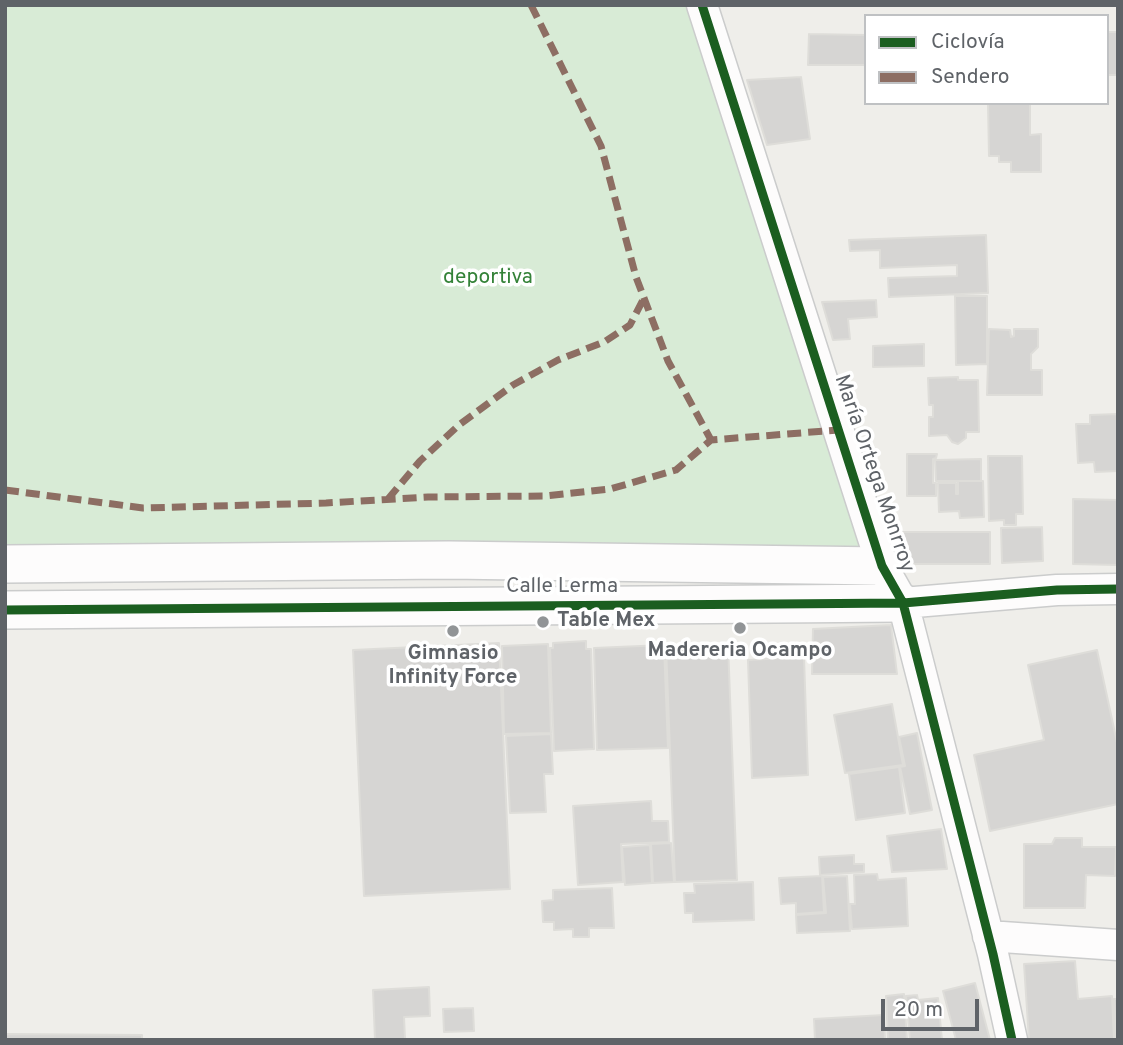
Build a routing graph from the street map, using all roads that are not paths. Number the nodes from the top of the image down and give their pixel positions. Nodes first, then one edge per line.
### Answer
1 (702, 5) edge
2 (5, 564) edge
3 (882, 566) junction
4 (1118, 589) edge
5 (902, 603) junction
6 (5, 610) edge
7 (988, 936) junction
8 (1118, 945) edge
9 (1012, 1040) edge

1 - 3 street, María Ortega Monrroy
2 - 3 street, Calle Lerma
3 - 5 street, María Ortega Monrroy
4 - 5 street, Calle Lerma
5 - 6 street, Calle Lerma
5 - 7 street, María Ortega Monrroy
7 - 8 street
7 - 9 street, María Ortega Monrroy

